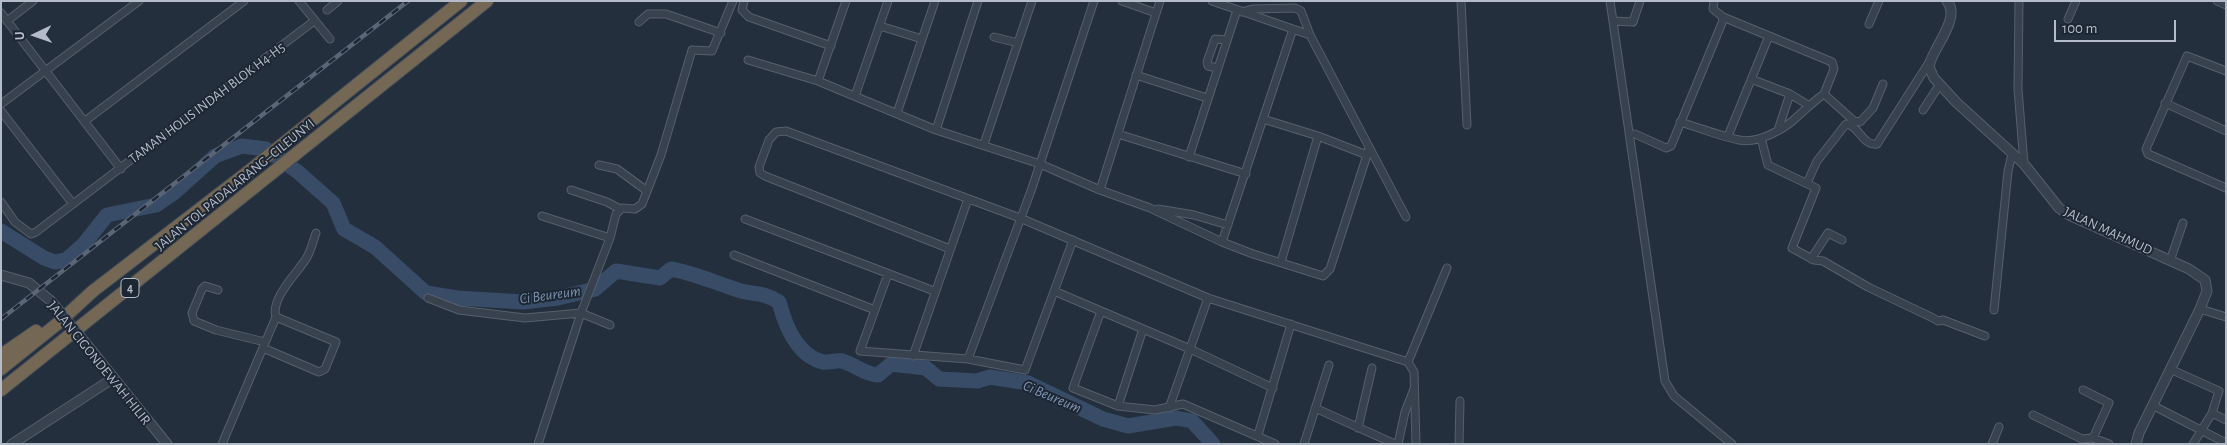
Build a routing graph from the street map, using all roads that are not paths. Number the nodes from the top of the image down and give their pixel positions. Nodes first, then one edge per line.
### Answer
1 (33, 1) edge
2 (139, 1) edge
3 (244, 1) edge
4 (299, 1) edge
5 (338, 1) edge
6 (460, 1) edge
7 (487, 1) edge
8 (733, 1) edge
9 (744, 1) edge
10 (845, 1) edge
11 (888, 1) edge
12 (936, 1) edge
13 (978, 1) edge
14 (1032, 1) edge
15 (1094, 1) edge
16 (1122, 1) edge
17 (1160, 1) edge
18 (1212, 1) edge
19 (1461, 1) edge
20 (1610, 1) edge
21 (1640, 1) edge
22 (1714, 1) edge
23 (1879, 1) edge
24 (2019, 1) edge
25 (2076, 1) edge
26 (2218, 1) edge
27 (1949, 2) edge
28 (2226, 5) edge
29 (327, 10) dead end
30 (1240, 11) junction
31 (1, 13) edge
32 (1156, 13) junction
33 (1723, 17) junction
34 (2068, 19) dead end
35 (7, 21) junction
36 (314, 21) junction
37 (1613, 21) junction
38 (639, 22) dead end
39 (1869, 24) dead end
40 (880, 26) junction
41 (1293, 29) junction
42 (721, 33) junction
43 (1310, 35) junction
44 (1769, 36) junction
45 (994, 38) dead end
46 (330, 39) dead end
47 (922, 39) junction
48 (1227, 40) junction
49 (1018, 43) junction
50 (831, 46) junction
51 (748, 60) dead end
52 (1930, 61) junction
53 (1217, 68) junction
54 (45, 71) junction
55 (2226, 71) edge
56 (1136, 75) junction
57 (1751, 79) junction
58 (818, 81) junction
59 (1883, 84) dead end
60 (1940, 84) junction
61 (1790, 94) junction
62 (1824, 94) junction
63 (855, 96) junction
64 (1207, 98) junction
65 (2165, 103) junction
66 (1, 104) edge
67 (1808, 105) junction
68 (1923, 110) dead end
69 (1, 111) edge
70 (897, 113) junction
71 (1263, 119) junction
72 (85, 121) junction
73 (1680, 122) junction
74 (1466, 126) dead end
75 (936, 130) junction
76 (1778, 130) junction
77 (2226, 131) edge
78 (1118, 134) junction
79 (1635, 134) dead end
80 (1318, 136) junction
81 (1728, 136) junction
82 (1761, 138) junction
83 (984, 144) junction
84 (1368, 152) junction
85 (2012, 154) junction
86 (1189, 157) junction
87 (1040, 164) junction
88 (2024, 164) junction
89 (599, 165) dead end
90 (121, 169) junction
91 (1246, 174) junction
92 (1807, 183) junction
93 (2226, 188) edge
94 (571, 190) dead end
95 (1100, 190) junction
96 (647, 191) junction
97 (968, 200) junction
98 (1, 202) edge
99 (73, 204) junction
100 (1150, 208) junction
101 (620, 209) junction
102 (542, 216) dead end
103 (1406, 217) dead end
104 (1020, 218) junction
105 (745, 219) dead end
106 (2183, 223) dead end
107 (1228, 225) junction
108 (316, 233) dead end
109 (610, 238) junction
110 (1073, 240) junction
111 (1842, 240) dead end
112 (1222, 242) junction
113 (950, 249) junction
114 (734, 255) dead end
115 (1811, 259) junction
116 (2170, 260) junction
117 (1282, 262) junction
118 (1447, 268) dead end
119 (888, 274) junction
120 (1, 276) edge
121 (218, 290) dead end
122 (93, 291) junction
123 (934, 291) junction
124 (1054, 291) junction
125 (428, 298) dead end
126 (1208, 298) junction
127 (2200, 309) junction
128 (875, 310) junction
129 (1994, 310) dead end
130 (1101, 311) junction
131 (581, 313) junction
132 (276, 317) junction
133 (2226, 317) edge
134 (1291, 324) junction
135 (610, 325) dead end
136 (1144, 329) junction
137 (1985, 336) dead end
138 (264, 345) junction
139 (1190, 349) junction
140 (1, 355) edge
141 (913, 356) junction
142 (968, 359) junction
143 (1408, 362) junction
144 (1329, 365) dead end
145 (1372, 368) dead end
146 (1, 369) edge
147 (2170, 369) junction
148 (112, 379) junction
149 (1415, 386) junction
150 (1274, 388) junction
151 (2083, 390) dead end
152 (1, 392) edge
153 (1460, 402) dead end
154 (2152, 405) junction
155 (1118, 406) junction
156 (1169, 408) junction
157 (1315, 408) junction
158 (2212, 413) junction
159 (2033, 415) dead end
160 (2226, 420) edge
161 (1999, 427) dead end
162 (1358, 428) junction
163 (2202, 430) junction
164 (1258, 435) junction
165 (2093, 438) junction
166 (2226, 443) edge
167 (12, 444) edge
168 (167, 444) edge
169 (222, 444) edge
170 (538, 444) edge
171 (1275, 444) edge
172 (1304, 444) edge
173 (1396, 444) edge
174 (1416, 444) edge
175 (1460, 444) edge
176 (1732, 444) edge
177 (1992, 444) edge
178 (2109, 444) edge
179 (2136, 444) edge
180 (2193, 444) edge

1 - 35 street
2 - 54 street
3 - 72 street
4 - 36 street
5 - 29 street
6 - 122 highway, JALAN TOL PADALARANG–CILEUNYI / 4
7 - 152 highway, JALAN TOL PADALARANG–CILEUNYI / 4
8 - 42 street
9 - 50 street
10 - 50 street
11 - 40 street
12 - 47 street
13 - 75 street
14 - 49 street
15 - 87 street
16 - 32 street
17 - 32 street
18 - 30 street
19 - 74 street
20 - 37 street
21 - 37 street
22 - 33 street
23 - 39 street
24 - 88 street
25 - 34 street
26 - 28 street
27 - 52 street
30 - 41 street
30 - 43 street
30 - 48 street
31 - 35 street
32 - 56 street
33 - 44 street
33 - 73 street
35 - 54 street
36 - 46 street
36 - 90 street, TAMAN HOLIS INDAH BLOK H4-H5
37 - 176 street
38 - 42 street
40 - 47 street
40 - 63 street
41 - 43 street
41 - 71 street
42 - 96 street
43 - 84 street
44 - 57 street
44 - 62 street
45 - 49 street
47 - 70 street
48 - 53 street
48 - 53 street
49 - 83 street
50 - 58 street
51 - 58 street
52 - 60 street, JALAN MAHMUD
52 - 92 street
53 - 64 street
54 - 66 street
54 - 72 street
55 - 65 street
56 - 64 street
56 - 78 street
57 - 61 street
57 - 81 street
58 - 63 street
59 - 62 street
60 - 68 street
60 - 85 street, JALAN MAHMUD
61 - 67 street
61 - 76 street
62 - 67 street
63 - 70 street
64 - 86 street
65 - 77 street
65 - 93 street
67 - 76 street
69 - 99 street
70 - 75 street
71 - 80 street
71 - 91 street
72 - 90 street
73 - 79 street
73 - 81 street
75 - 83 street
76 - 82 street
78 - 86 street
78 - 95 street
80 - 84 street
80 - 117 street
81 - 82 street
82 - 92 street
83 - 87 street
84 - 103 street
84 - 117 street
85 - 88 street, JALAN MAHMUD
85 - 129 street
86 - 91 street
87 - 95 street
87 - 104 street
88 - 116 street, JALAN MAHMUD
89 - 96 street
90 - 99 street, TAMAN HOLIS INDAH BLOK H4-H5
91 - 107 street
92 - 115 street
94 - 101 street
95 - 100 street
96 - 101 street
97 - 104 street
97 - 113 street
97 - 113 street
98 - 99 street, TAMAN HOLIS INDAH BLOK H4-H5
100 - 107 street
100 - 112 street
101 - 109 street
102 - 109 street
104 - 110 street
104 - 142 street
105 - 119 street
106 - 116 street
107 - 112 street
108 - 132 street
109 - 131 street
110 - 124 street
110 - 126 street
111 - 115 street
112 - 117 street
113 - 123 street
114 - 128 street
115 - 137 street
116 - 127 street, JALAN MAHMUD
118 - 143 street
119 - 123 street
119 - 128 street
120 - 148 street, JALAN CIGONDEWAH HILIR, bridge
121 - 138 street
122 - 140 highway
122 - 146 highway, JALAN TOL PADALARANG–CILEUNYI / 4
123 - 141 street
124 - 130 street
124 - 142 street
125 - 131 street
126 - 134 street
126 - 139 street
127 - 133 street
127 - 147 street, JALAN MAHMUD
128 - 141 street
130 - 136 street
130 - 155 street
131 - 135 street
131 - 170 street
132 - 138 street
132 - 138 street
134 - 143 street
134 - 150 street
136 - 139 street
136 - 155 street
138 - 169 street
139 - 150 street
139 - 156 street
141 - 142 street
143 - 149 street
144 - 157 street
145 - 162 street
147 - 154 street, JALAN MAHMUD
147 - 158 street
148 - 167 street
148 - 168 street, JALAN CIGONDEWAH HILIR
149 - 173 street
149 - 174 street
150 - 164 street
151 - 165 street
153 - 175 street
154 - 163 street
154 - 179 street, JALAN MAHMUD
155 - 156 street
156 - 164 street
157 - 162 street
157 - 172 street
158 - 160 street
158 - 163 street
159 - 165 street
161 - 177 street
162 - 173 street
163 - 166 street
163 - 180 street
164 - 171 street
165 - 178 street

